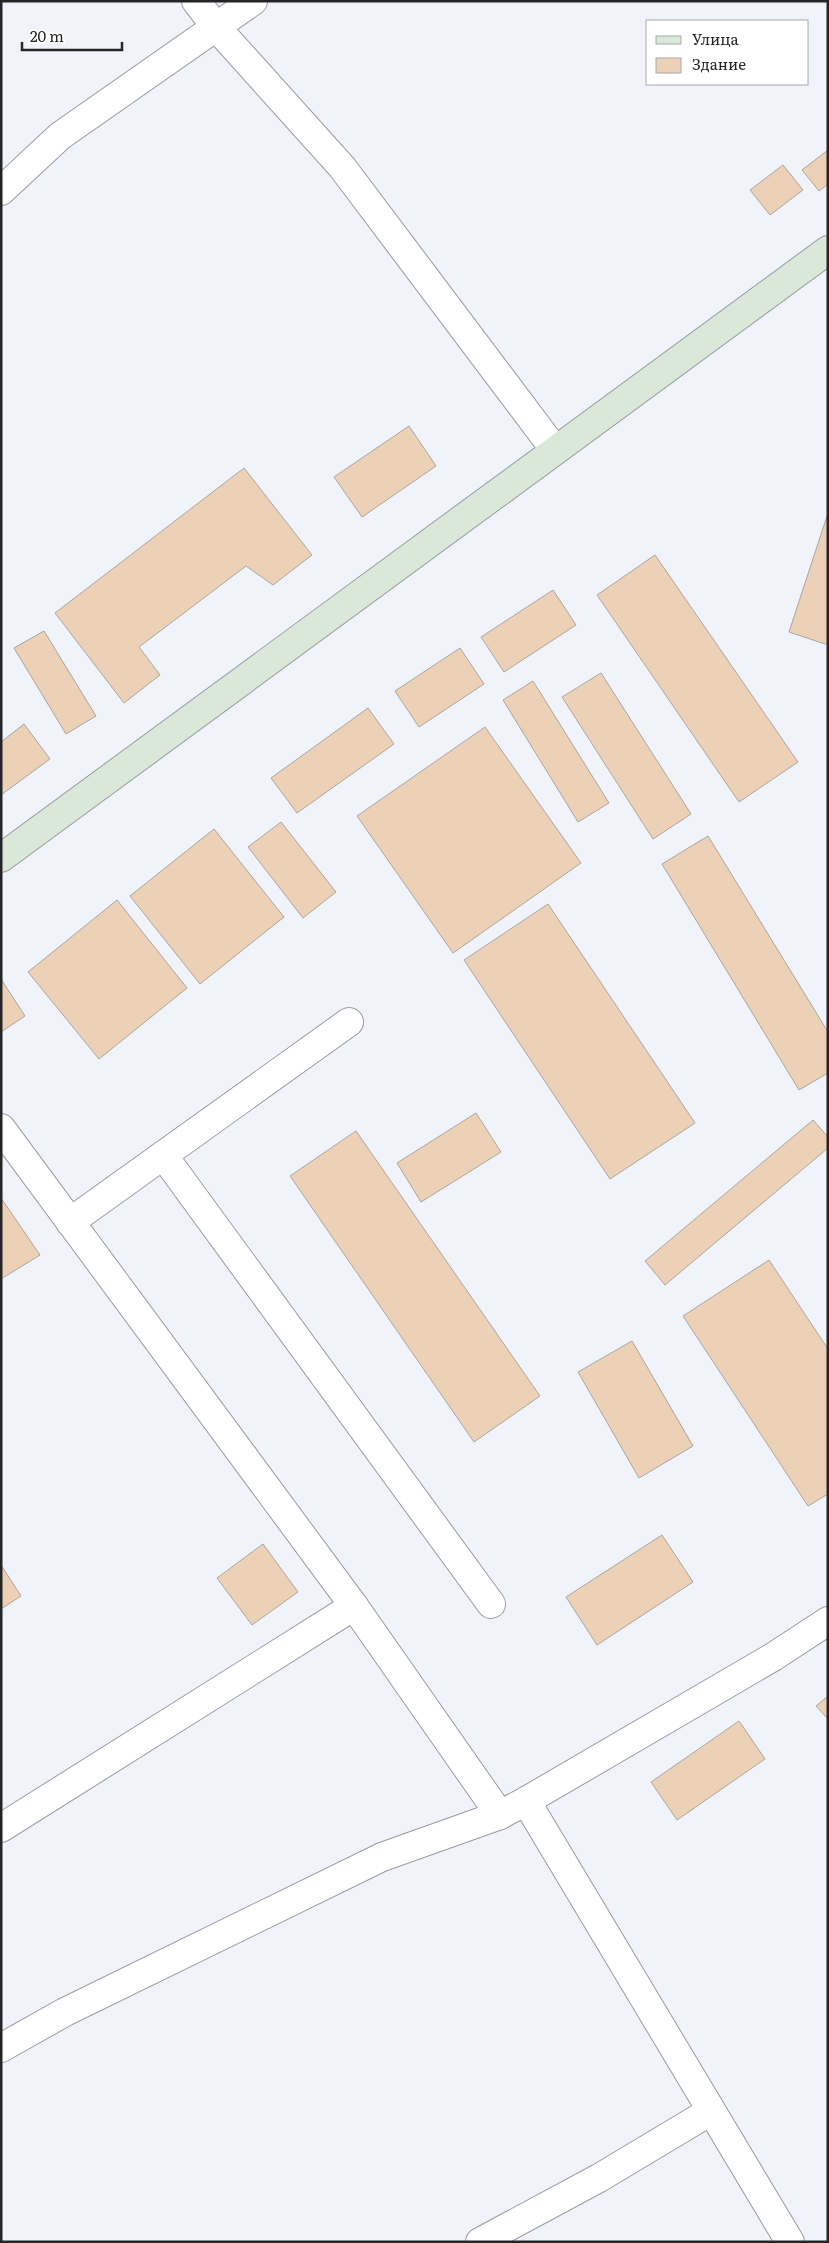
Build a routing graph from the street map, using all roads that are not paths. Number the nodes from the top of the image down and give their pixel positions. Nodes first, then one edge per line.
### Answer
1 (196, 1) edge
2 (253, 1) edge
3 (216, 27) junction
4 (1, 191) edge
5 (828, 250) edge
6 (555, 450) junction
7 (1, 858) edge
8 (349, 1022) dead end
9 (1, 1128) edge
10 (163, 1155) junction
11 (70, 1222) junction
12 (491, 1604) dead end
13 (354, 1606) junction
14 (828, 1621) edge
15 (526, 1801) junction
16 (500, 1815) junction
17 (1, 1828) edge
18 (1, 2048) edge
19 (711, 2111) junction
20 (480, 2242) edge
21 (790, 2242) edge

1 - 3 street
2 - 3 street
3 - 4 street
3 - 6 street
5 - 6 street
6 - 7 street
8 - 10 street
9 - 11 street
10 - 11 street
10 - 12 street
11 - 13 street
13 - 16 street
13 - 17 street
14 - 15 street
15 - 16 street
15 - 19 street
16 - 18 street
19 - 20 street
19 - 21 street

